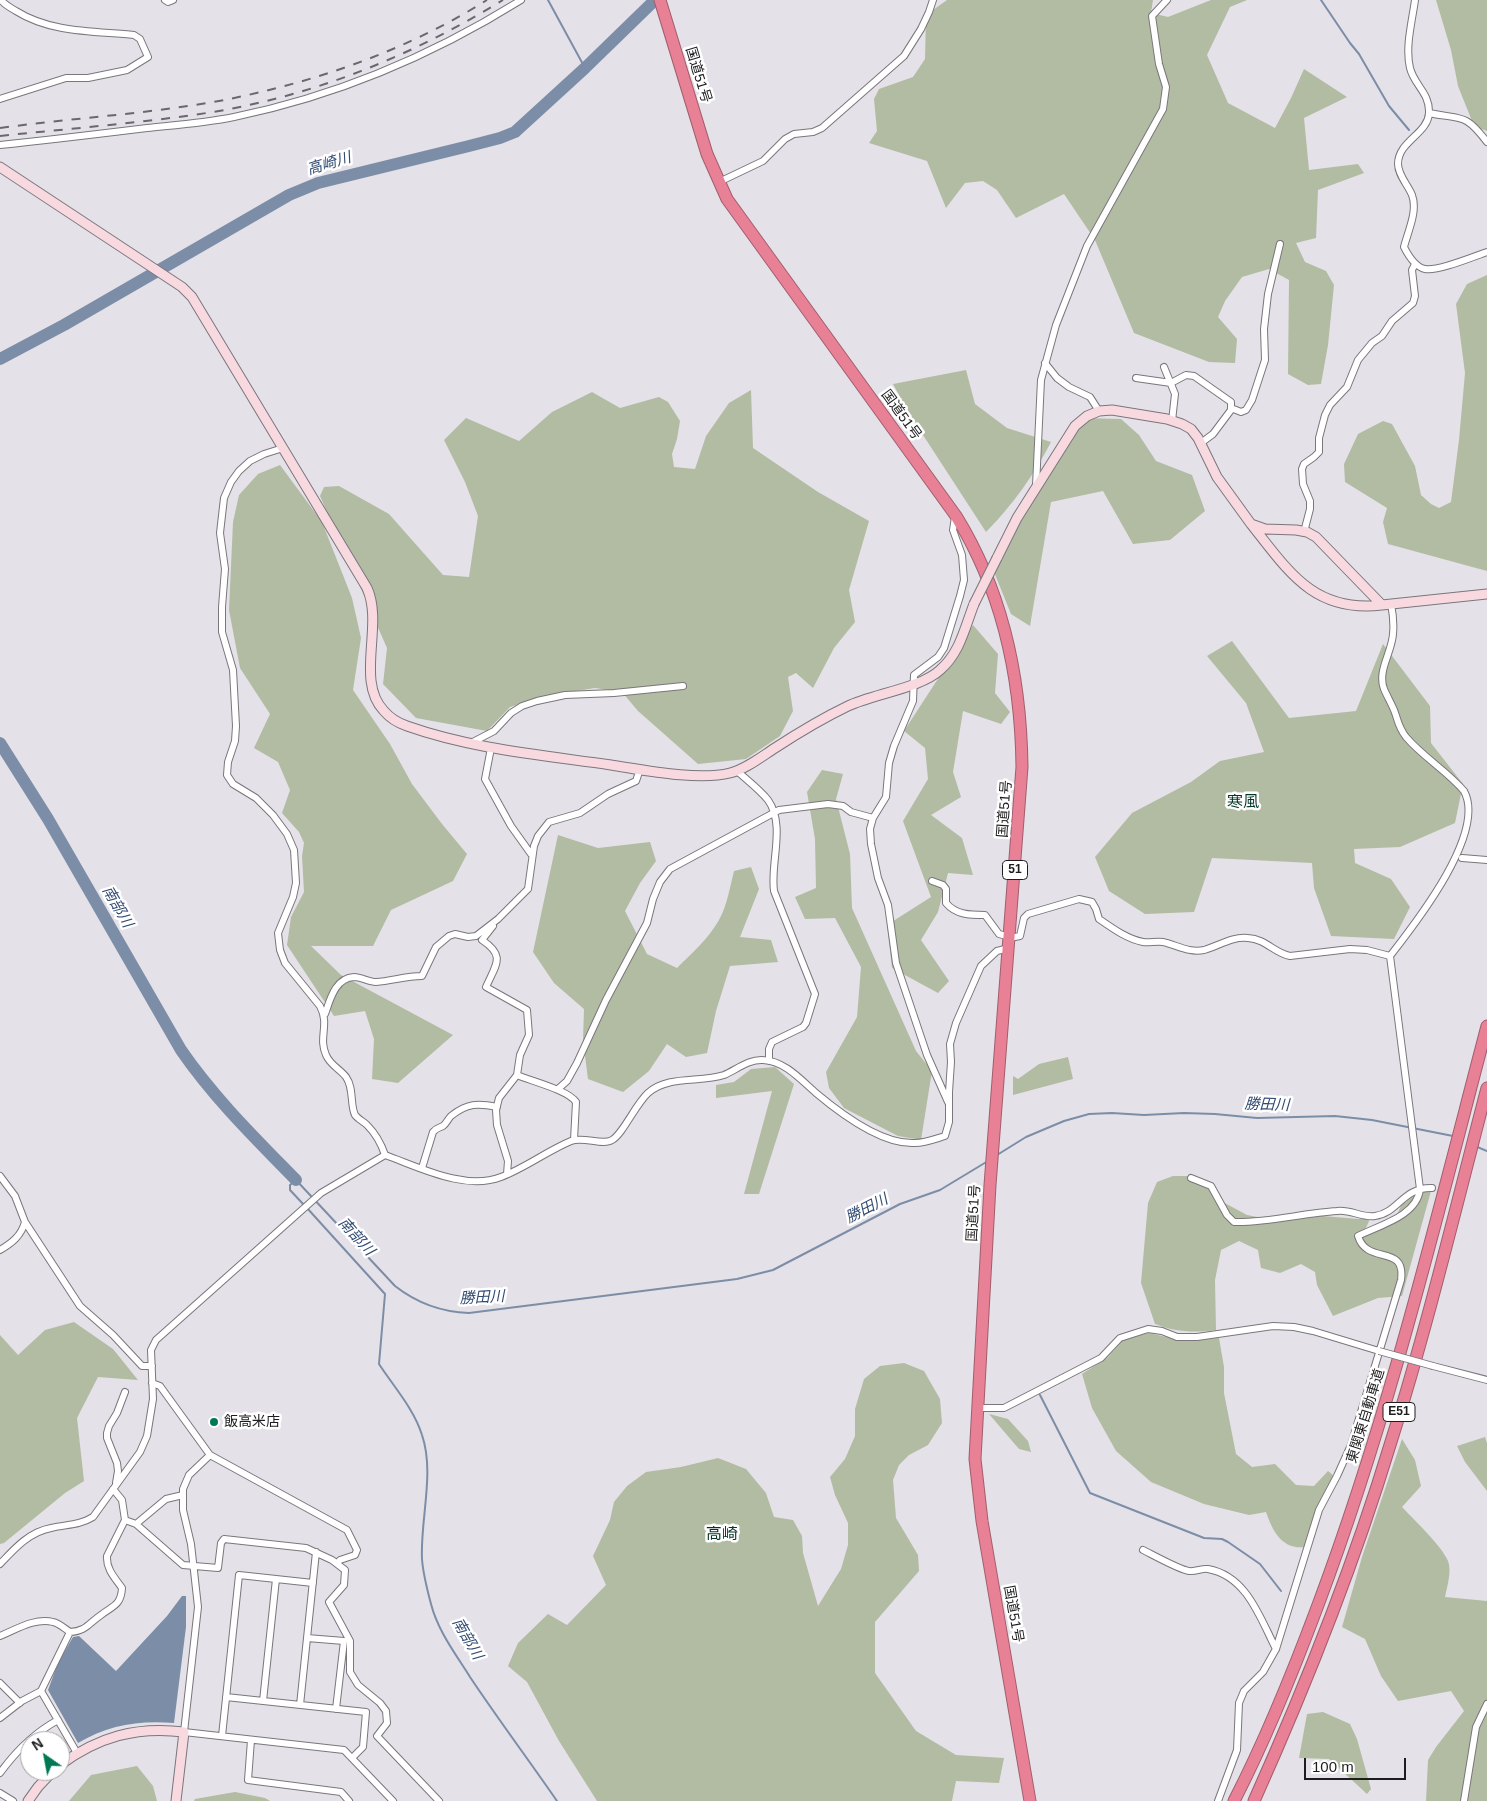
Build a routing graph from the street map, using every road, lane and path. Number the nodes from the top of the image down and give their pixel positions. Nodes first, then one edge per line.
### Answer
1 (1, 0) edge
2 (166, 0) edge
3 (173, 0) edge
4 (521, 0) edge
5 (660, 0) edge
6 (933, 0) edge
7 (1167, 0) edge
8 (1416, 0) edge
9 (0, 99) edge
10 (1429, 112) junction
11 (1487, 142) edge
12 (0, 145) edge
13 (0, 167) edge
14 (719, 182) junction
15 (1280, 244) dead end
16 (1487, 252) edge
17 (1415, 264) junction
18 (1045, 363) junction
19 (1164, 367) dead end
20 (1136, 378) dead end
21 (1171, 383) junction
22 (1231, 408) junction
23 (1100, 411) junction
24 (1172, 421) junction
25 (1201, 443) junction
26 (283, 448) junction
27 (1036, 488) junction
28 (956, 516) junction
29 (1251, 524) junction
30 (1304, 532) junction
31 (1487, 595) edge
32 (1386, 605) junction
33 (915, 684) junction
34 (683, 686) dead end
35 (470, 744) junction
36 (491, 748) junction
37 (640, 769) junction
38 (737, 771) junction
39 (774, 812) junction
40 (873, 818) junction
41 (532, 854) junction
42 (1462, 858) junction
43 (1487, 860) edge
44 (932, 881) dead end
45 (498, 919) junction
46 (1010, 941) junction
47 (1390, 956) junction
48 (325, 1014) junction
49 (1487, 1026) edge
50 (769, 1062) junction
51 (516, 1075) junction
52 (1487, 1088) edge
53 (558, 1089) junction
54 (949, 1105) junction
55 (497, 1107) junction
56 (574, 1140) junction
57 (385, 1155) junction
58 (422, 1168) junction
59 (507, 1174) junction
60 (0, 1176) edge
61 (1191, 1178) dead end
62 (1432, 1188) dead end
63 (1420, 1189) junction
64 (25, 1222) junction
65 (0, 1250) edge
66 (1379, 1351) junction
67 (152, 1366) junction
68 (1487, 1380) edge
69 (152, 1383) junction
70 (125, 1392) dead end
71 (978, 1408) junction
72 (210, 1455) junction
73 (114, 1488) junction
74 (183, 1495) junction
75 (126, 1520) junction
76 (136, 1524) junction
77 (1143, 1550) dead end
78 (316, 1552) junction
79 (0, 1564) edge
80 (337, 1564) junction
81 (194, 1566) junction
82 (276, 1579) junction
83 (313, 1583) junction
84 (70, 1632) junction
85 (0, 1636) edge
86 (307, 1638) junction
87 (1276, 1649) junction
88 (0, 1683) edge
89 (41, 1691) junction
90 (226, 1697) junction
91 (263, 1701) junction
92 (20, 1703) junction
93 (1487, 1704) edge
94 (300, 1705) junction
95 (336, 1709) junction
96 (0, 1718) edge
97 (58, 1720) junction
98 (184, 1732) junction
99 (222, 1736) junction
100 (251, 1740) junction
101 (77, 1753) junction
102 (70, 1758) edge
103 (352, 1758) junction
104 (0, 1773) edge
105 (44, 1781) edge
106 (0, 1793) edge
107 (13, 1801) edge
108 (28, 1801) edge
109 (176, 1801) edge
110 (349, 1801) edge
111 (394, 1801) edge
112 (439, 1801) edge
113 (1030, 1801) edge
114 (1218, 1801) edge
115 (1234, 1801) edge
116 (1254, 1801) edge
117 (1464, 1801) edge

1 - 9 street
2 - 3 street
4 - 12 street
5 - 14 highway, 国道51号 / 51
6 - 14 street
7 - 18 street
8 - 10 street
10 - 11 street
10 - 17 street
13 - 26 street
14 - 28 highway, 国道51号 / 51
15 - 22 street
16 - 17 street
17 - 30 street
18 - 23 street
18 - 27 street
19 - 21 street
20 - 21 street
21 - 22 street
21 - 24 street
22 - 25 street
23 - 24 street
23 - 27 street
24 - 25 street
25 - 29 street
26 - 35 street
26 - 48 street
27 - 33 street, bridge
28 - 33 street
28 - 46 highway, 国道51号 / 51
29 - 30 street
29 - 32 street
30 - 32 street
31 - 32 street
32 - 42 street
33 - 38 street
33 - 40 street
34 - 35 street
35 - 36 street
36 - 37 street
36 - 41 street
37 - 38 street
37 - 41 street
38 - 39 street
39 - 40 street
39 - 50 street
39 - 53 street
40 - 54 street
41 - 45 street
42 - 43 street
42 - 47 street
44 - 46 street
45 - 48 street
45 - 51 street
46 - 47 street
46 - 54 street
46 - 71 highway, 国道51号 / 51
47 - 63 street
48 - 57 street
49 - 115 highway, 東関東自動車道 / E51
50 - 54 street
50 - 56 street
51 - 53 street
51 - 55 street
52 - 116 highway, E51
53 - 56 street
55 - 58 street
55 - 59 street
56 - 59 street
57 - 58 street
57 - 67 street
58 - 59 street
60 - 64 street
61 - 63 street
62 - 63 street
63 - 66 street
64 - 65 street
64 - 67 street
66 - 68 street, bridge
66 - 71 street
66 - 87 street
67 - 69 street
69 - 72 street
69 - 73 street
70 - 73 street
71 - 113 highway, 国道51号 / 51
72 - 74 street
72 - 80 street
73 - 75 street
73 - 79 street
74 - 76 street
74 - 81 street
75 - 76 street
75 - 84 street
76 - 81 street
77 - 87 street
78 - 80 street
78 - 81 street
78 - 83 street
80 - 112 street
81 - 98 street
82 - 83 street
82 - 90 street
82 - 91 street
83 - 86 street
84 - 85 street
84 - 89 street
86 - 94 street
86 - 95 street
87 - 114 street
88 - 92 street
89 - 92 street
89 - 97 street
90 - 91 street
90 - 99 street
91 - 94 street
92 - 96 street
93 - 117 street
94 - 95 street
95 - 103 street
97 - 101 street
97 - 104 street
98 - 99 street
98 - 101 street
98 - 109 street
99 - 100 street
100 - 103 street
100 - 110 street
101 - 102 street
103 - 111 street
105 - 108 street
106 - 107 street

